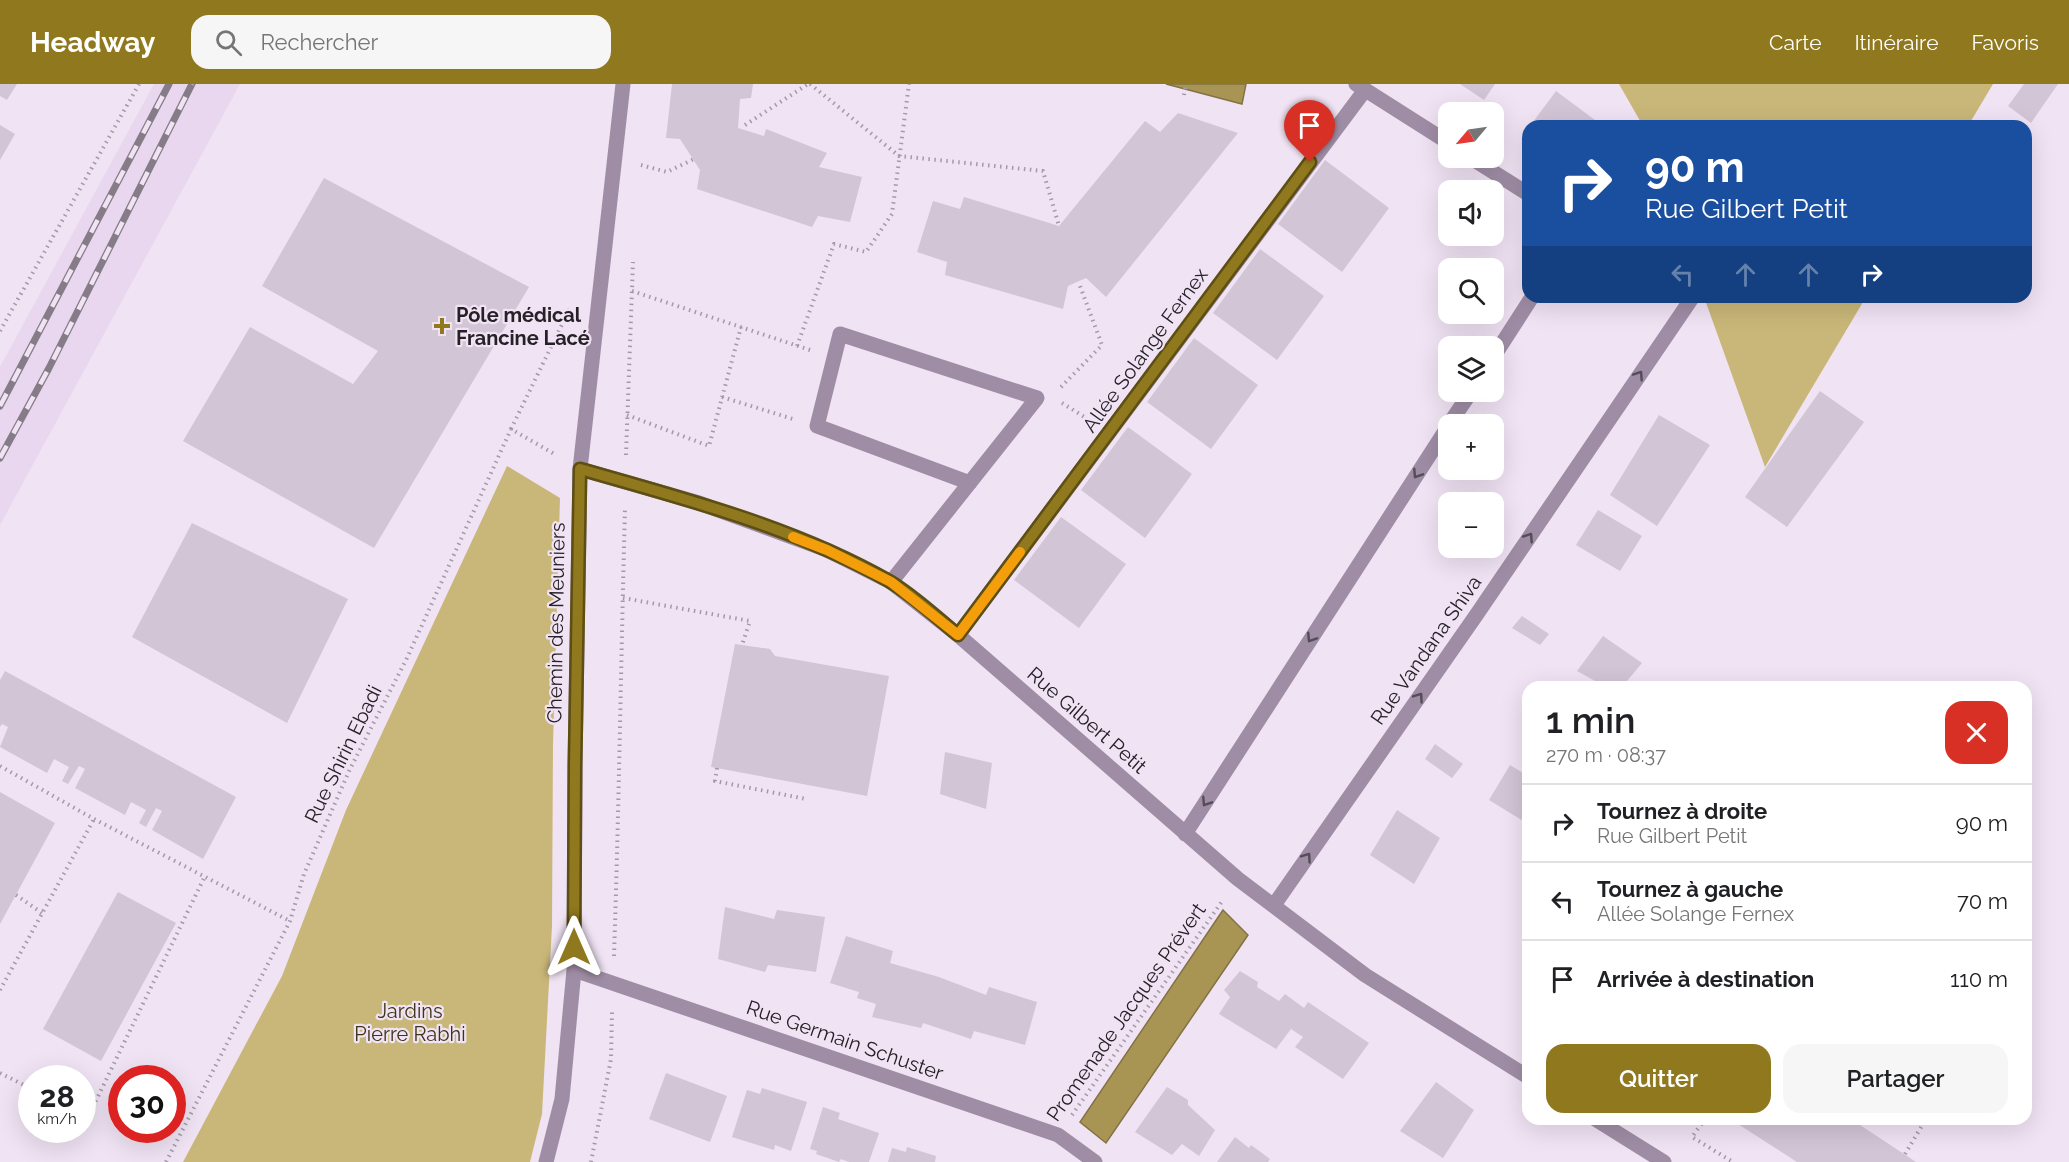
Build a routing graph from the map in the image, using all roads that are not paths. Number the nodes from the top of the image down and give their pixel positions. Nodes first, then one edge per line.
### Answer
1 (623, 84) edge
2 (1360, 87) edge
3 (1438, 136) edge
4 (1487, 168) edge
5 (1522, 190) edge
6 (1528, 303) edge
7 (1687, 303) edge
8 (1504, 340) edge
9 (1438, 442) edge
10 (580, 469) junction
11 (970, 483) junction
12 (891, 582) junction
13 (958, 635) junction
14 (1185, 834) junction
15 (1274, 905) junction
16 (574, 970) junction
17 (1522, 1073) edge
18 (1605, 1125) edge
19 (546, 1162) edge
20 (1095, 1162) edge
21 (1664, 1162) edge

1 - 10 street, Chemin des Meuniers
2 - 3 street
2 - 13 street, Allée Solange Fernex
4 - 5 street
6 - 8 street
15 -> 7 street, Rue Vandana Shiva
9 -> 14 street
10 - 12 street, Rue Gilbert Petit
10 - 16 street, Chemin des Meuniers
11 - 11 street
11 - 12 street
12 - 13 street, Rue Gilbert Petit
13 - 14 street, Rue Gilbert Petit
14 - 15 street, Rue Gilbert Petit
15 - 17 street, Rue Gilbert Petit
16 - 19 street, Chemin des Meuniers
16 - 20 street, Rue Germain Schuster
18 - 21 street

